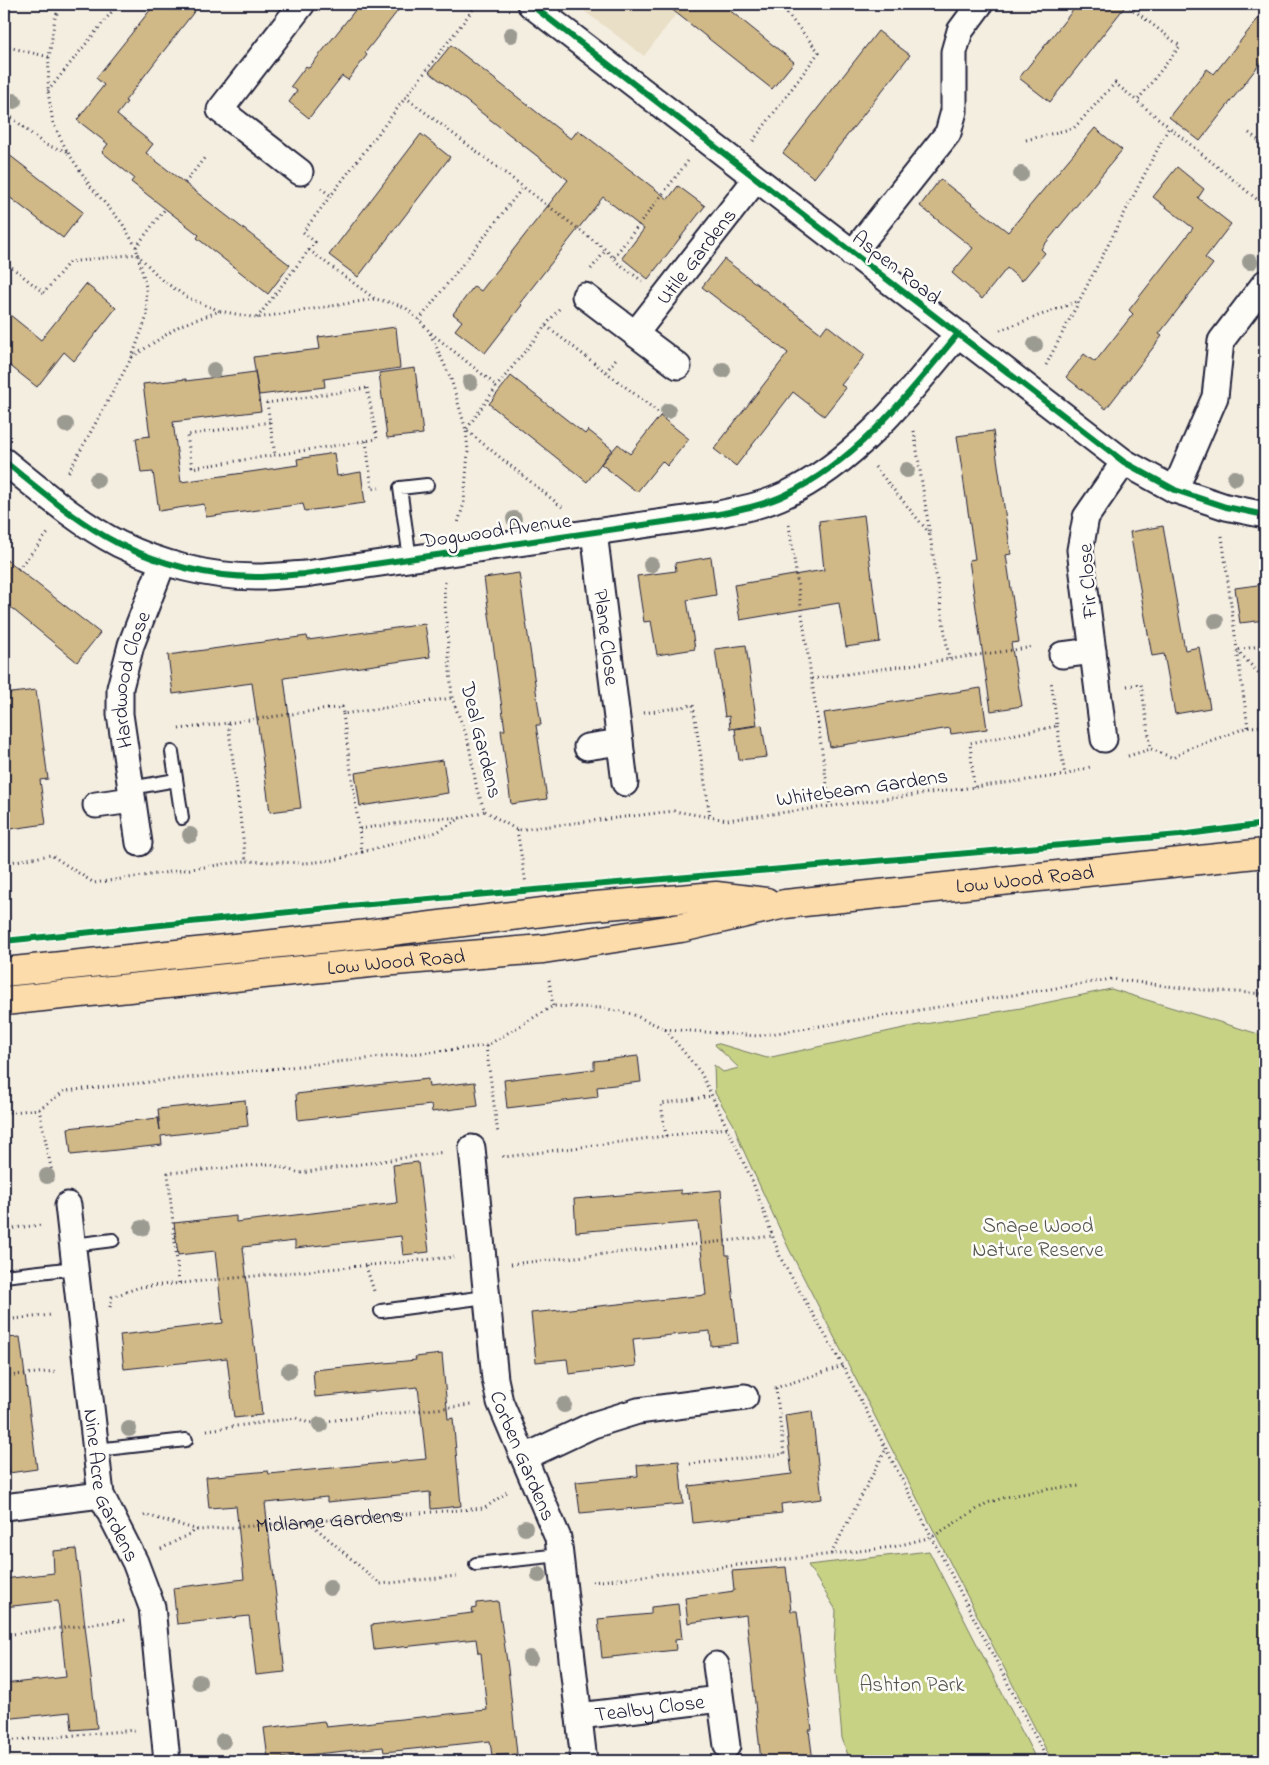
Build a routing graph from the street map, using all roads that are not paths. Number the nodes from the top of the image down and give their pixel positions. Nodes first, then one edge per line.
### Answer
1 (302, 4) edge
2 (530, 4) edge
3 (980, 4) edge
4 (300, 172) dead end
5 (756, 178) junction
6 (852, 254) junction
7 (1265, 283) edge
8 (579, 291) road end
9 (635, 334) junction
10 (962, 339) junction
11 (678, 366) dead end
12 (4, 461) edge
13 (1124, 462) junction
14 (427, 485) dead end
15 (1175, 490) junction
16 (1265, 515) edge
17 (594, 532) junction
18 (410, 559) junction
19 (163, 562) junction
20 (1093, 651) junction
21 (1052, 658) road end
22 (618, 730) junction
23 (1104, 738) dead end
24 (587, 747) dead end
25 (172, 752) dead end
26 (176, 780) junction
27 (624, 783) dead end
28 (132, 794) junction
29 (96, 805) dead end
30 (182, 818) dead end
31 (139, 843) dead end
32 (1265, 853) edge
33 (785, 904) junction
34 (4, 972) edge
35 (4, 1001) edge
36 (472, 1148) road end
37 (71, 1235) junction
38 (113, 1240) dead end
39 (4, 1276) edge
40 (486, 1297) junction
41 (381, 1311) dead end
42 (745, 1397) road end
43 (186, 1440) road end
44 (96, 1450) junction
45 (528, 1465) junction
46 (101, 1495) junction
47 (4, 1506) edge
48 (560, 1556) junction
49 (476, 1564) road end
50 (716, 1665) dead end
51 (720, 1699) junction
52 (579, 1716) junction
53 (727, 1746) dead end
54 (167, 1761) edge
55 (584, 1761) edge

1 - 4 street
2 - 5 street, Aspen Road
3 - 6 street
5 - 6 street, Aspen Road
5 - 9 street, Utile Gardens
6 - 10 street, Aspen Road
7 - 15 street
8 - 9 street
9 - 11 street
10 - 13 street, Aspen Road
10 - 17 street, Dogwood Avenue
12 - 19 street, Dogwood Avenue
13 - 15 street, Aspen Road
13 - 20 street, Fir Close
14 - 18 lane
15 - 16 street, Aspen Road
17 - 18 street, Dogwood Avenue
17 - 22 street, Plane Close
18 - 19 street, Dogwood Avenue
19 - 28 street, Hardwood Close
20 - 21 street
20 - 23 street, Fir Close
22 - 24 street
22 - 27 street, Plane Close
25 - 26 lane
26 - 28 lane
26 - 30 lane
28 - 29 street
28 - 31 street, Hardwood Close
32 - 33 main road, Low Wood Road
33 - 34 main road, Low Wood Road
33 - 35 main road, Low Wood Road
36 - 40 street, Corben Gardens
37 - 38 lane
37 - 39 lane
37 - 44 street, Nine Acre Gardens
40 - 41 lane
40 - 45 street, Corben Gardens
42 - 45 street
43 - 44 lane
44 - 46 street, Nine Acre Gardens
45 - 48 street, Corben Gardens
46 - 47 street
46 - 54 street, Nine Acre Gardens
48 - 49 lane
48 - 52 street, Corben Gardens
50 - 51 street, Tealby Close
51 - 52 street, Tealby Close
51 - 53 street, Tealby Close
52 - 55 street, Corben Gardens

